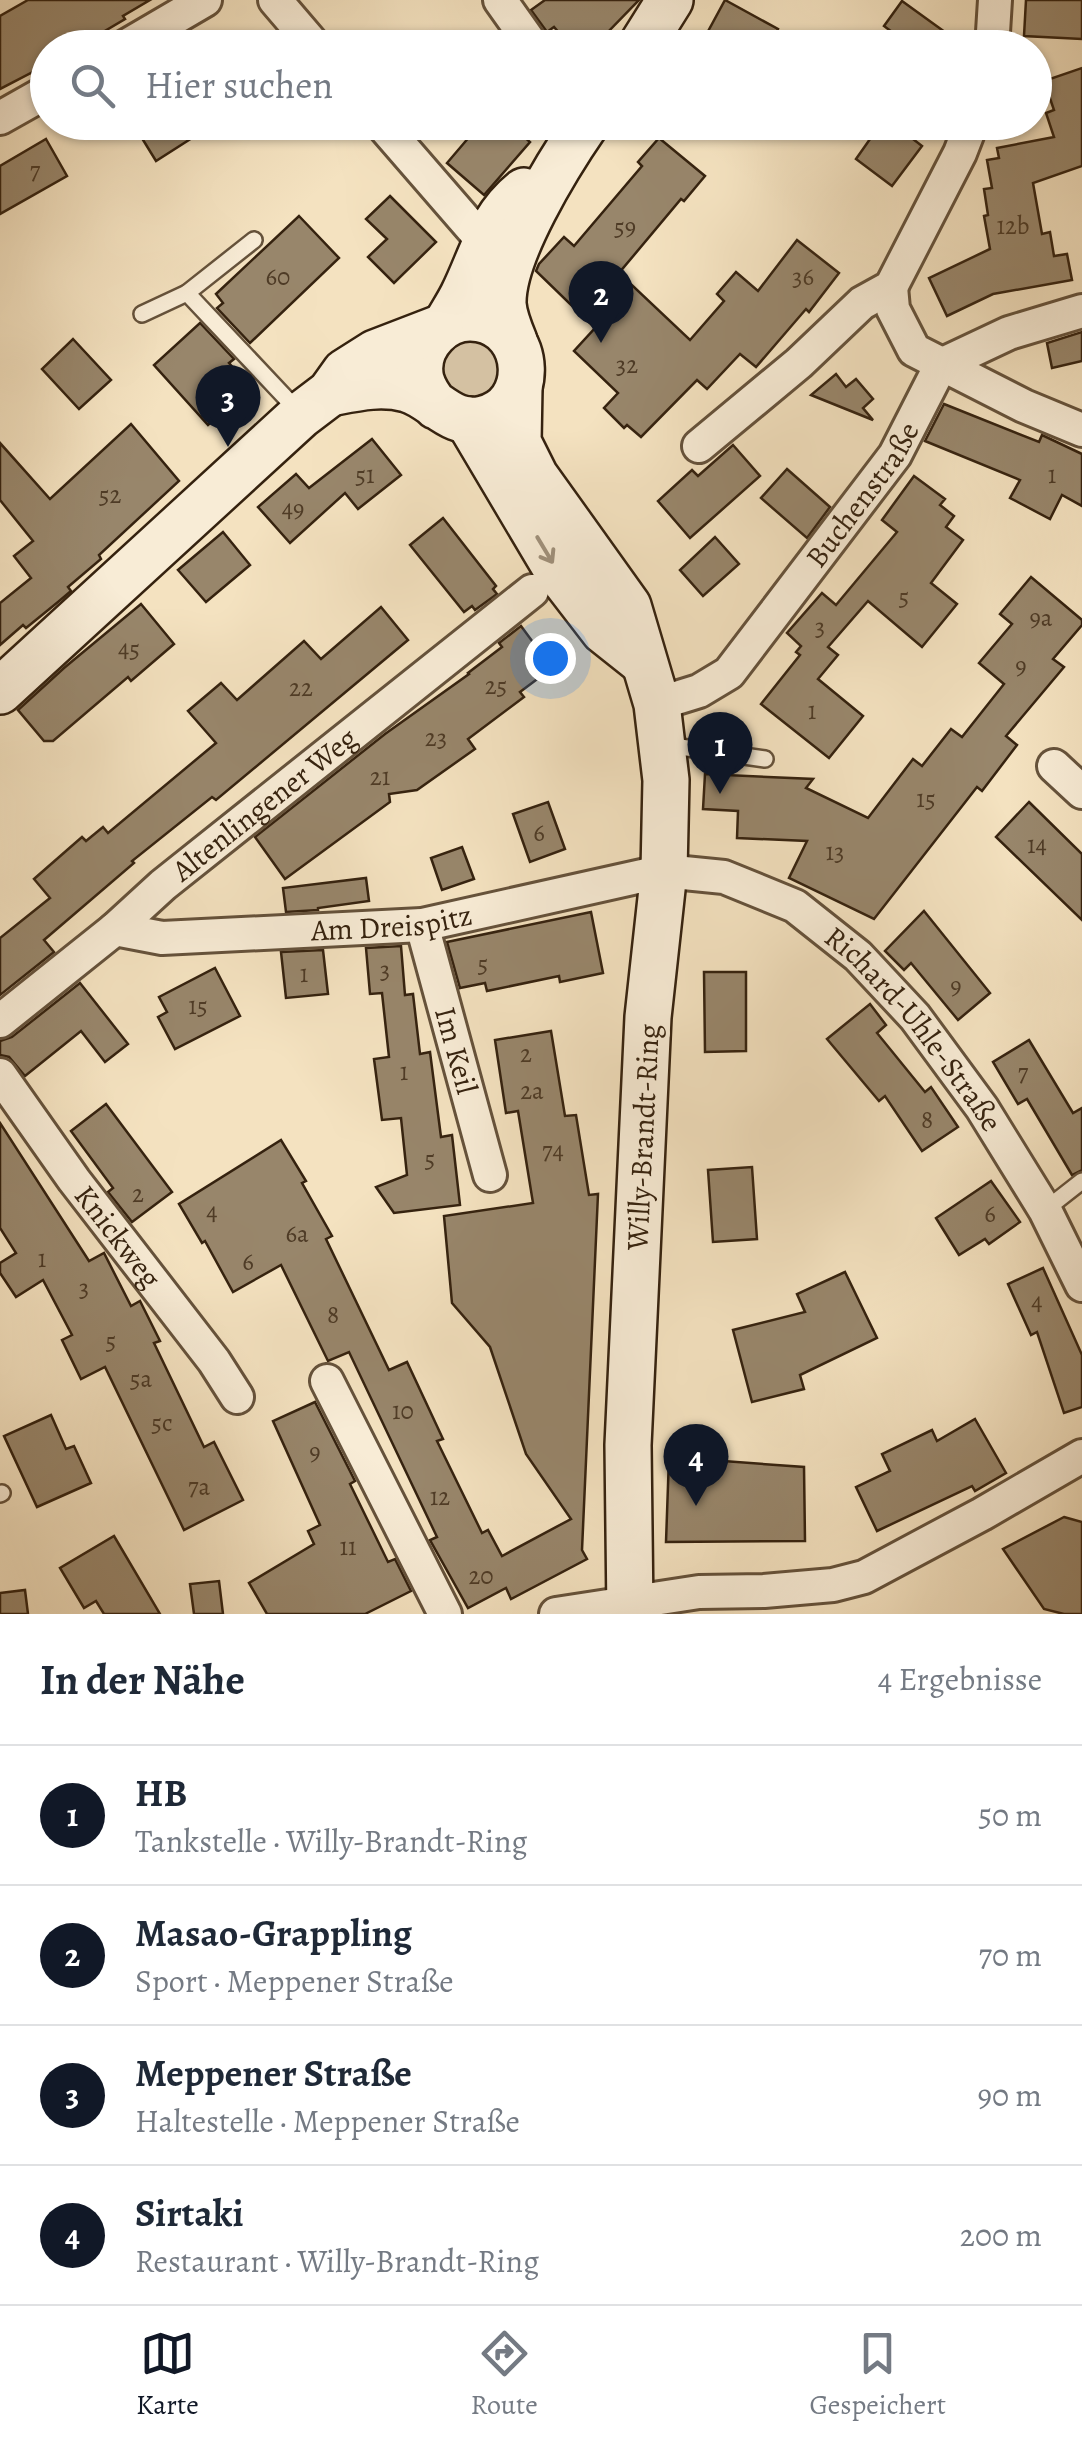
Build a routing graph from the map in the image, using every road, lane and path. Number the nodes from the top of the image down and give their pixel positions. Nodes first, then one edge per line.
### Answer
1 (206, 0) edge
2 (275, 0) edge
3 (500, 0) edge
4 (670, 0) edge
5 (994, 0) edge
6 (154, 30) edge
7 (301, 30) edge
8 (521, 30) edge
9 (651, 30) edge
10 (993, 30) edge
11 (30, 101) edge
12 (0, 118) edge
13 (396, 140) edge
14 (575, 140) edge
15 (965, 140) edge
16 (560, 161) junction
17 (254, 240) dead end
18 (484, 242) junction
19 (890, 287) junction
20 (186, 293) junction
21 (1082, 311) edge
22 (142, 314) dead end
23 (443, 326) junction
24 (514, 341) junction
25 (940, 365) junction
26 (519, 387) junction
27 (316, 404) junction
28 (452, 413) junction
29 (1082, 430) edge
30 (698, 446) dead end
31 (532, 591) dead end
32 (644, 662) junction
33 (0, 690) edge
34 (660, 724) junction
35 (765, 759) dead end
36 (1054, 766) dead end
37 (1082, 792) edge
38 (664, 872) junction
39 (422, 925) junction
40 (115, 928) junction
41 (0, 1020) edge
42 (0, 1076) edge
43 (490, 1176) dead end
44 (1082, 1181) edge
45 (1045, 1210) junction
46 (1082, 1285) edge
47 (327, 1382) dead end
48 (237, 1397) dead end
49 (1082, 1456) edge
50 (630, 1608) edge
51 (445, 1614) edge
52 (556, 1614) edge

1 - 6 street
2 - 7 street
3 - 8 street
4 - 9 main road
5 - 10 street
11 - 12 street
13 - 18 street
14 - 16 main road
15 - 19 street
16 - 18 main road
16 - 24 main road
17 - 20 lane
18 - 23 main road
19 - 25 street
19 - 30 street
20 - 22 lane
20 - 27 lane
21 - 25 street
23 - 24 main road
23 - 27 main road
23 - 28 main road
24 - 26 main road
25 - 29 street
25 - 34 street, Buchenstraße
26 - 28 main road
26 - 32 main road, Willy-Brandt-Ring
27 - 28 main road
27 - 33 main road
28 -> 32 main road
31 - 40 street, Altenlingener Weg
32 - 34 main road, Willy-Brandt-Ring
34 - 35 lane
34 - 38 main road, Willy-Brandt-Ring
36 - 37 street
38 - 39 street, Am Dreispitz
38 - 45 street, Richard-Uhle-Straße
38 - 50 main road, Willy-Brandt-Ring
39 - 40 street, Am Dreispitz
39 - 43 street, Im Keil
40 - 41 street, Altenlingener Weg
42 - 48 street, Knickweg
44 - 45 lane
45 - 46 street, Richard-Uhle-Straße
47 - 51 street
49 - 50 street
50 - 52 street

